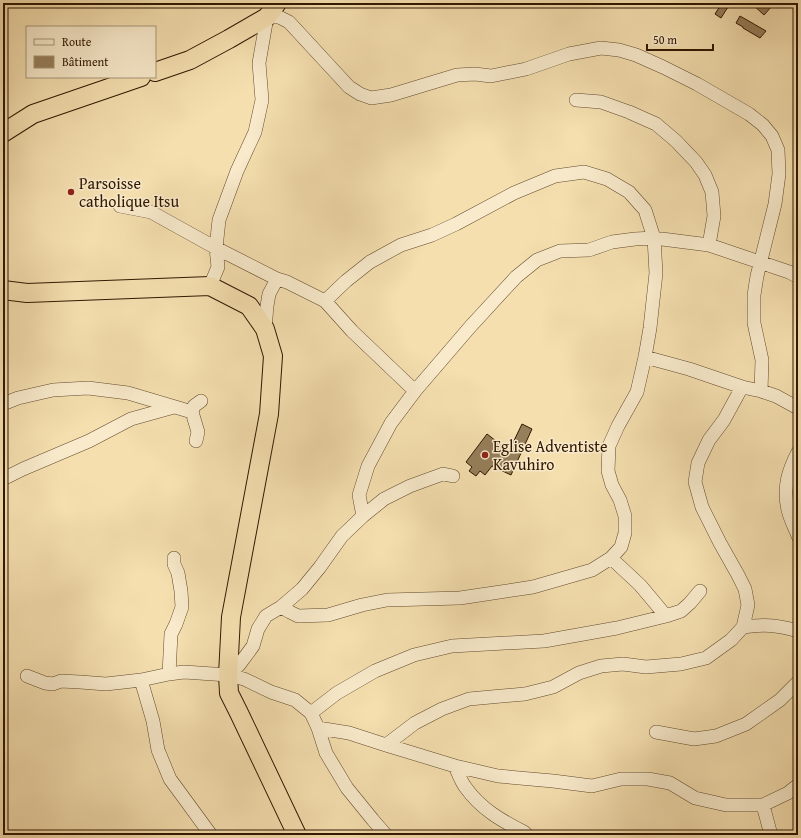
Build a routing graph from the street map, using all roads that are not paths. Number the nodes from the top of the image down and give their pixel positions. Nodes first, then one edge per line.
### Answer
1 (272, 10) edge
2 (156, 72) edge
3 (138, 78) edge
4 (576, 100) dead end
5 (3, 133) edge
6 (120, 206) dead end
7 (654, 238) junction
8 (709, 245) junction
9 (216, 248) junction
10 (761, 262) junction
11 (798, 277) edge
12 (277, 279) junction
13 (210, 286) junction
14 (3, 290) edge
15 (27, 293) junction
16 (3, 299) edge
17 (325, 301) junction
18 (265, 329) junction
19 (645, 357) junction
20 (742, 387) junction
21 (415, 391) junction
22 (761, 391) junction
23 (201, 401) dead end
24 (3, 404) edge
25 (174, 407) junction
26 (798, 408) edge
27 (192, 412) junction
28 (196, 441) dead end
29 (798, 452) edge
30 (453, 476) dead end
31 (3, 479) edge
32 (363, 516) junction
33 (798, 536) edge
34 (174, 558) dead end
35 (611, 558) junction
36 (700, 591) dead end
37 (281, 606) junction
38 (666, 616) junction
39 (743, 626) junction
40 (798, 631) edge
41 (169, 674) junction
42 (228, 675) junction
43 (27, 676) dead end
44 (142, 680) junction
45 (798, 682) edge
46 (311, 713) junction
47 (318, 728) junction
48 (656, 732) dead end
49 (386, 745) junction
50 (455, 766) junction
51 (798, 785) edge
52 (763, 805) junction
53 (211, 835) edge
54 (297, 835) edge
55 (386, 835) edge
56 (527, 835) edge
57 (771, 835) edge

1 - 2 highway
1 - 9 street
1 - 10 street
3 - 5 highway
4 - 8 street
6 - 9 street
7 - 8 street
7 - 17 street
7 - 19 street
7 - 21 street
8 - 10 street
9 - 12 street
9 - 13 street
10 - 11 street
10 - 22 street
12 - 17 street
12 - 18 street
13 - 15 highway
13 - 18 highway
14 - 15 highway
15 - 16 street
17 - 21 street
18 - 42 highway
19 - 20 street
19 - 35 street
20 - 22 street
20 - 39 street
21 - 32 street
22 - 26 street
23 - 27 street
24 - 25 street
25 - 27 street
25 - 31 street
27 - 28 street
29 - 33 street
30 - 32 street
32 - 37 street
34 - 41 street
35 - 37 street
35 - 38 street
36 - 38 street
37 - 42 street
38 - 46 street
39 - 40 street
39 - 49 street
41 - 42 street
41 - 44 street
42 - 46 street
42 - 54 highway
43 - 44 street
44 - 53 street
45 - 48 street
46 - 47 street
47 - 49 street
47 - 55 street
49 - 50 street
50 - 52 street
50 - 56 street
51 - 52 street
52 - 57 street

